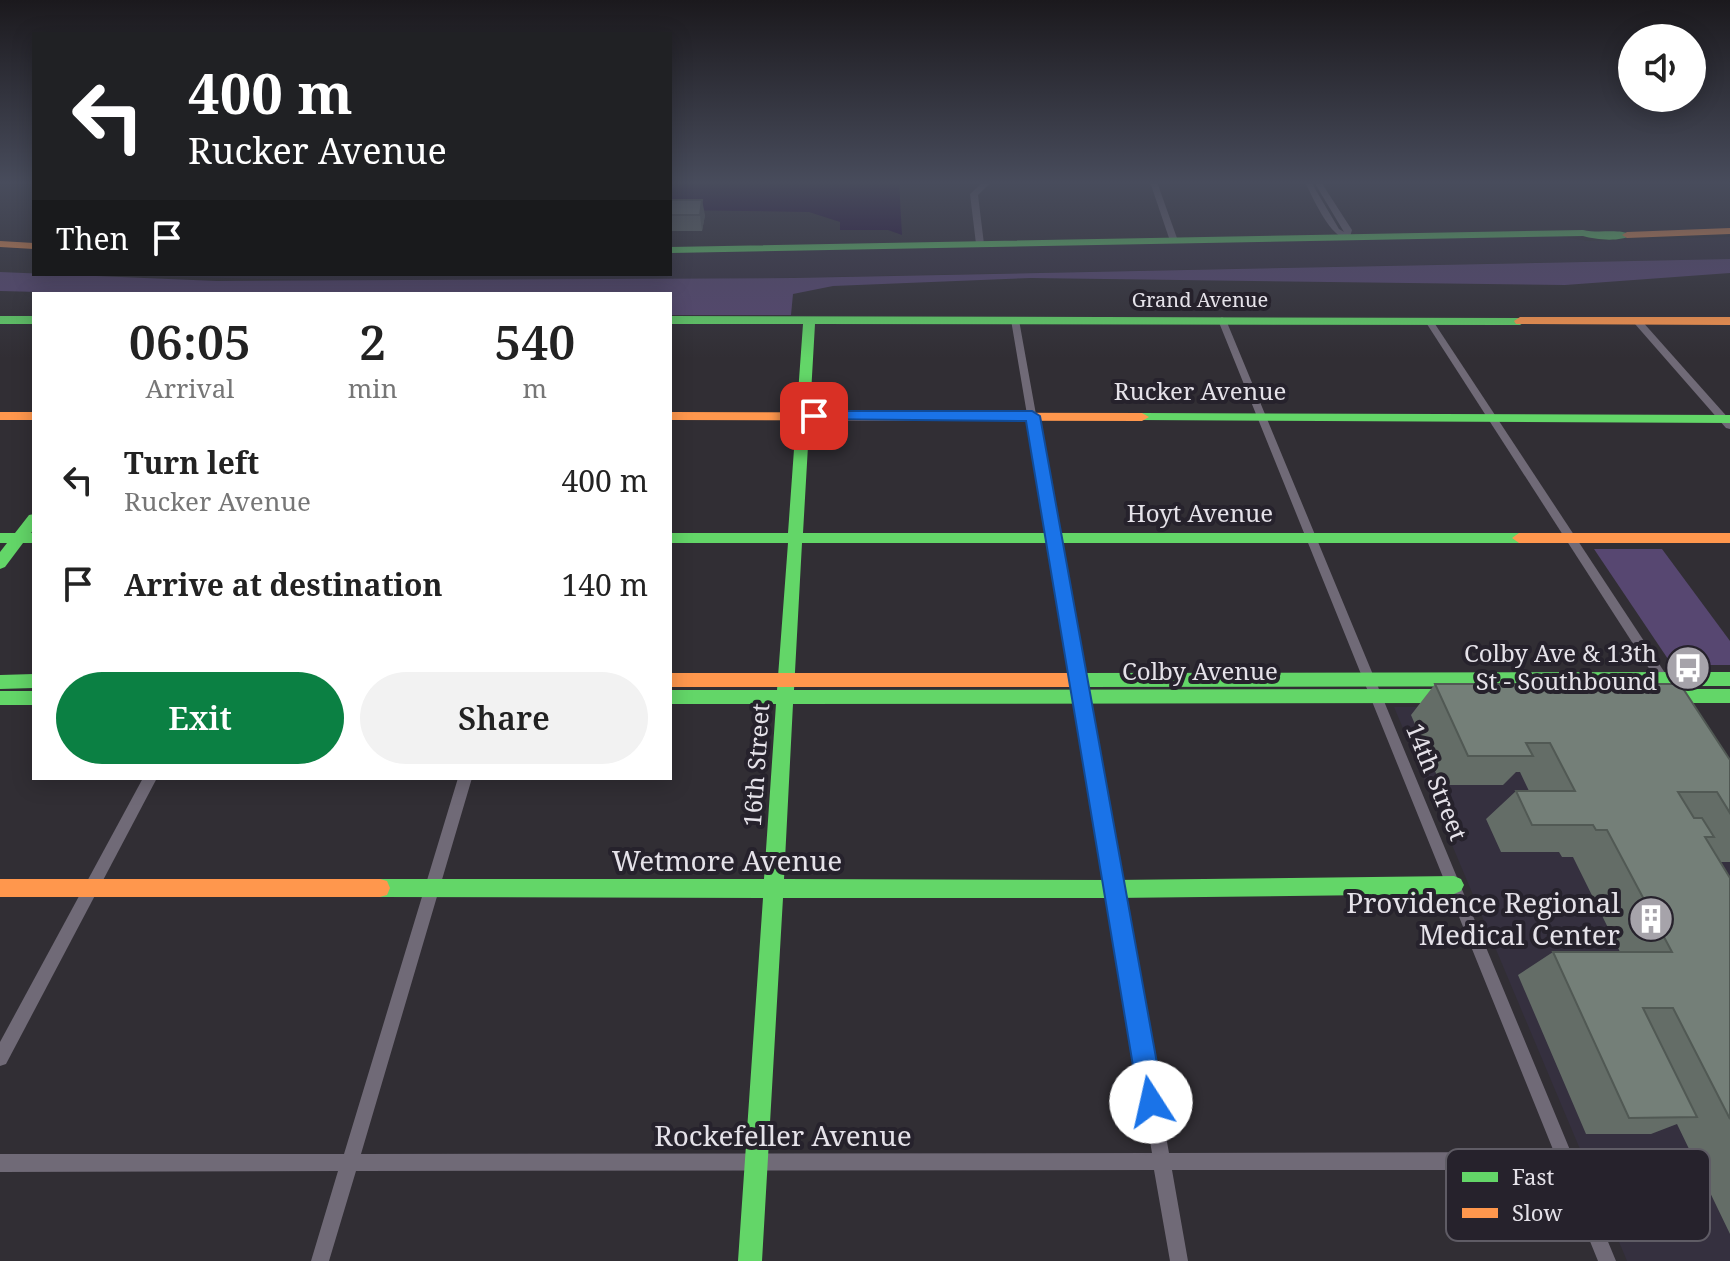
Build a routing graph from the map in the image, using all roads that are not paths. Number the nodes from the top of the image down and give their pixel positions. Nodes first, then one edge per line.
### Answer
1 (980, 241) edge
2 (1174, 241) joint
3 (1183, 241) edge
4 (0, 244) edge
5 (980, 244) junction
6 (32, 246) edge
7 (672, 250) edge
8 (0, 320) edge
9 (32, 320) edge
10 (672, 320) edge
11 (809, 320) junction
12 (1015, 320) junction
13 (1222, 320) junction
14 (1429, 321) junction
15 (1730, 321) edge
16 (1638, 322) junction
17 (0, 416) edge
18 (32, 416) edge
19 (672, 416) edge
20 (803, 416) junction
21 (1032, 416) junction
22 (1261, 417) junction
23 (1492, 418) junction
24 (1728, 421) edge
25 (1569, 537) junction
26 (0, 538) edge
27 (27, 538) edge
28 (672, 538) edge
29 (795, 538) junction
30 (1054, 538) junction
31 (1310, 538) junction
32 (1730, 538) edge
33 (0, 563) edge
34 (1370, 678) junction
35 (1662, 679) junction
36 (1730, 679) edge
37 (672, 680) edge
38 (32, 681) edge
39 (0, 682) edge
40 (786, 688) junction
41 (1080, 688) junction
42 (1377, 696) junction
43 (1730, 696) edge
44 (672, 697) edge
45 (0, 698) edge
46 (32, 698) edge
47 (1678, 702) junction
48 (149, 780) edge
49 (464, 780) edge
50 (1454, 885) junction
51 (432, 887) junction
52 (773, 887) junction
53 (0, 888) edge
54 (91, 888) junction
55 (1114, 889) junction
56 (0, 1058) edge
57 (1561, 1149) edge
58 (1162, 1161) junction
59 (1446, 1161) edge
60 (350, 1162) junction
61 (756, 1162) junction
62 (0, 1163) edge
63 (1599, 1241) edge
64 (320, 1261) edge
65 (750, 1261) edge
66 (1179, 1261) edge
67 (1607, 1261) edge

1 - 5 street
2 - 3 street
2 - 5 street
4 - 6 street
5 - 7 street
8 - 9 street
10 - 11 street, Grand Avenue
11 - 12 street, Grand Avenue
11 - 20 street, 16th Street
12 - 13 street, Grand Avenue
12 - 21 street
13 - 14 street, Grand Avenue
13 - 22 street, 14th Street
14 - 16 street, Grand Avenue
14 - 23 street
15 - 16 street, Grand Avenue
16 - 24 street
17 - 18 street
19 - 20 street, Rucker Avenue
20 - 21 street, Rucker Avenue
20 - 29 street, 16th Street
21 - 22 street, Rucker Avenue
21 - 30 street
22 - 23 street, Rucker Avenue
22 - 31 street, 14th Street
23 - 24 street, Rucker Avenue
23 - 25 street
25 - 31 street, Hoyt Avenue
25 - 32 street, Hoyt Avenue
25 - 35 street
26 - 27 street
27 - 33 street
28 - 29 street, Hoyt Avenue
29 - 30 street, Hoyt Avenue
29 - 40 street, 16th Street
30 - 31 street, Hoyt Avenue
30 - 41 street
31 - 34 street, 14th Street
34 - 35 street, Colby Avenue
34 - 41 street, Colby Avenue
34 - 42 street, 14th Street
35 - 36 street, Colby Avenue
35 - 47 street
37 - 40 street, Colby Avenue
38 - 39 street
40 - 41 street, Colby Avenue
40 - 44 street, Colby Avenue
40 - 52 street, 16th Street
41 - 42 street, Colby Avenue
41 - 55 street
42 - 47 street, Colby Avenue
42 - 50 street, 14th Street
43 - 47 street, Colby Avenue
45 - 46 street
48 - 54 street
49 - 51 street
50 - 55 street, Wetmore Avenue
50 - 57 street, 14th Street
51 - 52 street, Wetmore Avenue
51 - 54 street, Wetmore Avenue
51 - 60 street
52 - 55 street, Wetmore Avenue
52 - 61 street, 16th Street
53 - 54 street, Wetmore Avenue
54 - 56 street
55 - 58 street
58 - 59 street, Rockefeller Avenue
58 - 61 street, Rockefeller Avenue
58 - 66 street
60 - 61 street, Rockefeller Avenue
60 - 62 street, Rockefeller Avenue
60 - 64 street
61 - 65 street, 16th Street
63 - 67 street, 14th Street

